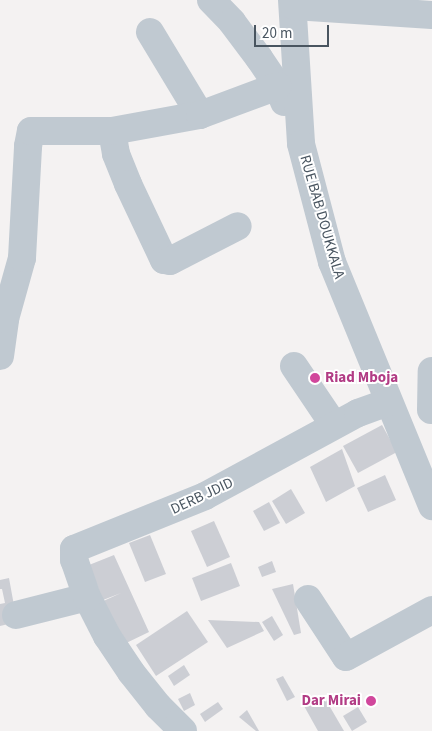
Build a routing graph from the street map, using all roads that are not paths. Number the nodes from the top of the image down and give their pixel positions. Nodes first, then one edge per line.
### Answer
1 (212, 0) edge
2 (293, 3) edge
3 (432, 15) edge
4 (150, 32) dead end
5 (278, 86) junction
6 (200, 115) junction
7 (112, 132) junction
8 (301, 144) junction
9 (238, 226) dead end
10 (0, 356) edge
11 (294, 366) dead end
12 (432, 371) edge
13 (431, 410) edge
14 (392, 411) junction
15 (334, 425) junction
16 (432, 506) edge
17 (87, 598) junction
18 (308, 599) dead end
19 (432, 610) edge
20 (16, 615) dead end
21 (182, 731) edge

1 - 5 street
2 - 3 street
2 - 8 street, RUE BAB DOUKKALA
4 - 6 street
5 - 6 street
5 - 8 street
6 - 7 street
7 - 9 street
7 - 10 street
8 - 14 street, RUE BAB DOUKKALA
11 - 15 street
12 - 13 street
13 - 14 street, DERB JDID
14 - 15 street, DERB JDID
14 - 16 street, RUE BAB DOUKKALA
15 - 17 street, DERB JDID
17 - 20 street
17 - 21 street
18 - 19 street

